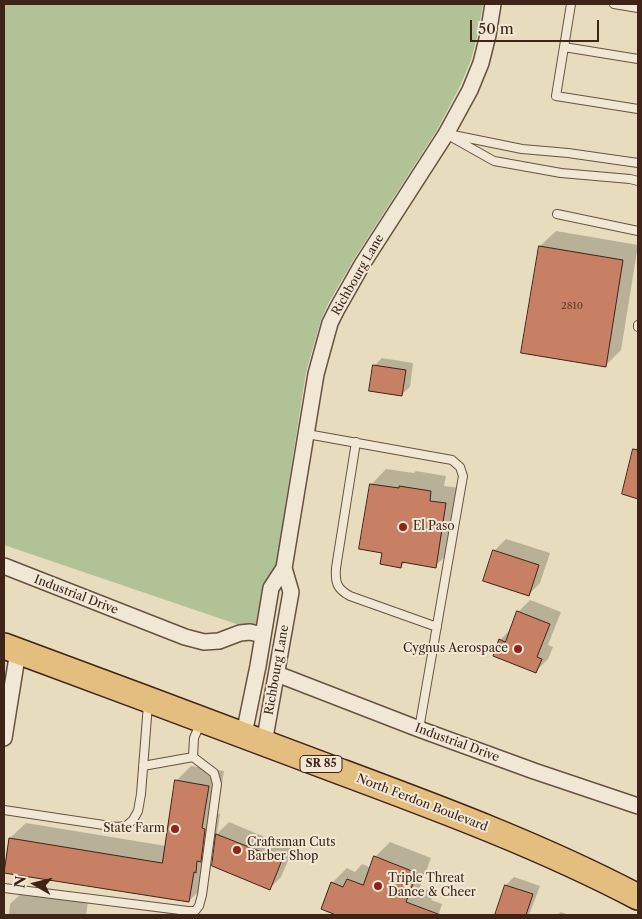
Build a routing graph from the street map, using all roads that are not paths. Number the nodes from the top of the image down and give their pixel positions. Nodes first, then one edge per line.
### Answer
1 (493, 4) edge
2 (571, 4) edge
3 (614, 4) edge
4 (638, 8) edge
5 (564, 47) junction
6 (638, 59) edge
7 (638, 109) edge
8 (446, 134) junction
9 (638, 163) edge
10 (638, 181) edge
11 (557, 214) dead end
12 (638, 231) edge
13 (307, 434) junction
14 (356, 442) junction
15 (4, 566) edge
16 (284, 568) junction
17 (437, 627) junction
18 (263, 635) junction
19 (11, 648) edge
20 (277, 674) junction
21 (148, 699) junction
22 (202, 719) junction
23 (419, 729) junction
24 (4, 738) edge
25 (254, 739) junction
26 (193, 757) junction
27 (143, 766) junction
28 (638, 806) edge
29 (4, 810) edge
30 (4, 888) edge
31 (638, 897) edge

1 - 8 street, Richbourg Lane
2 - 5 lane
3 - 4 lane
5 - 6 lane
5 - 7 lane
8 - 9 lane
8 - 10 lane
8 - 13 street, Richbourg Lane
11 - 12 lane
13 - 14 lane
13 - 16 street, Richbourg Lane
14 - 17 lane
14 - 17 lane
15 - 18 street, Industrial Drive
16 - 18 street, Richbourg Lane
16 - 20 street, Richbourg Lane
17 - 23 lane
18 - 25 street, Richbourg Lane
19 - 21 main road, North Ferdon Boulevard / SR 85
19 - 24 street
20 - 23 street, Industrial Drive
20 - 25 street, Richbourg Lane
21 - 22 main road, North Ferdon Boulevard / SR 85
21 - 27 lane
22 - 25 main road, North Ferdon Boulevard / SR 85
22 - 26 lane
23 - 28 street, Industrial Drive
25 - 31 main road, North Ferdon Boulevard / SR 85
26 - 27 lane
26 - 30 lane
27 - 29 lane

